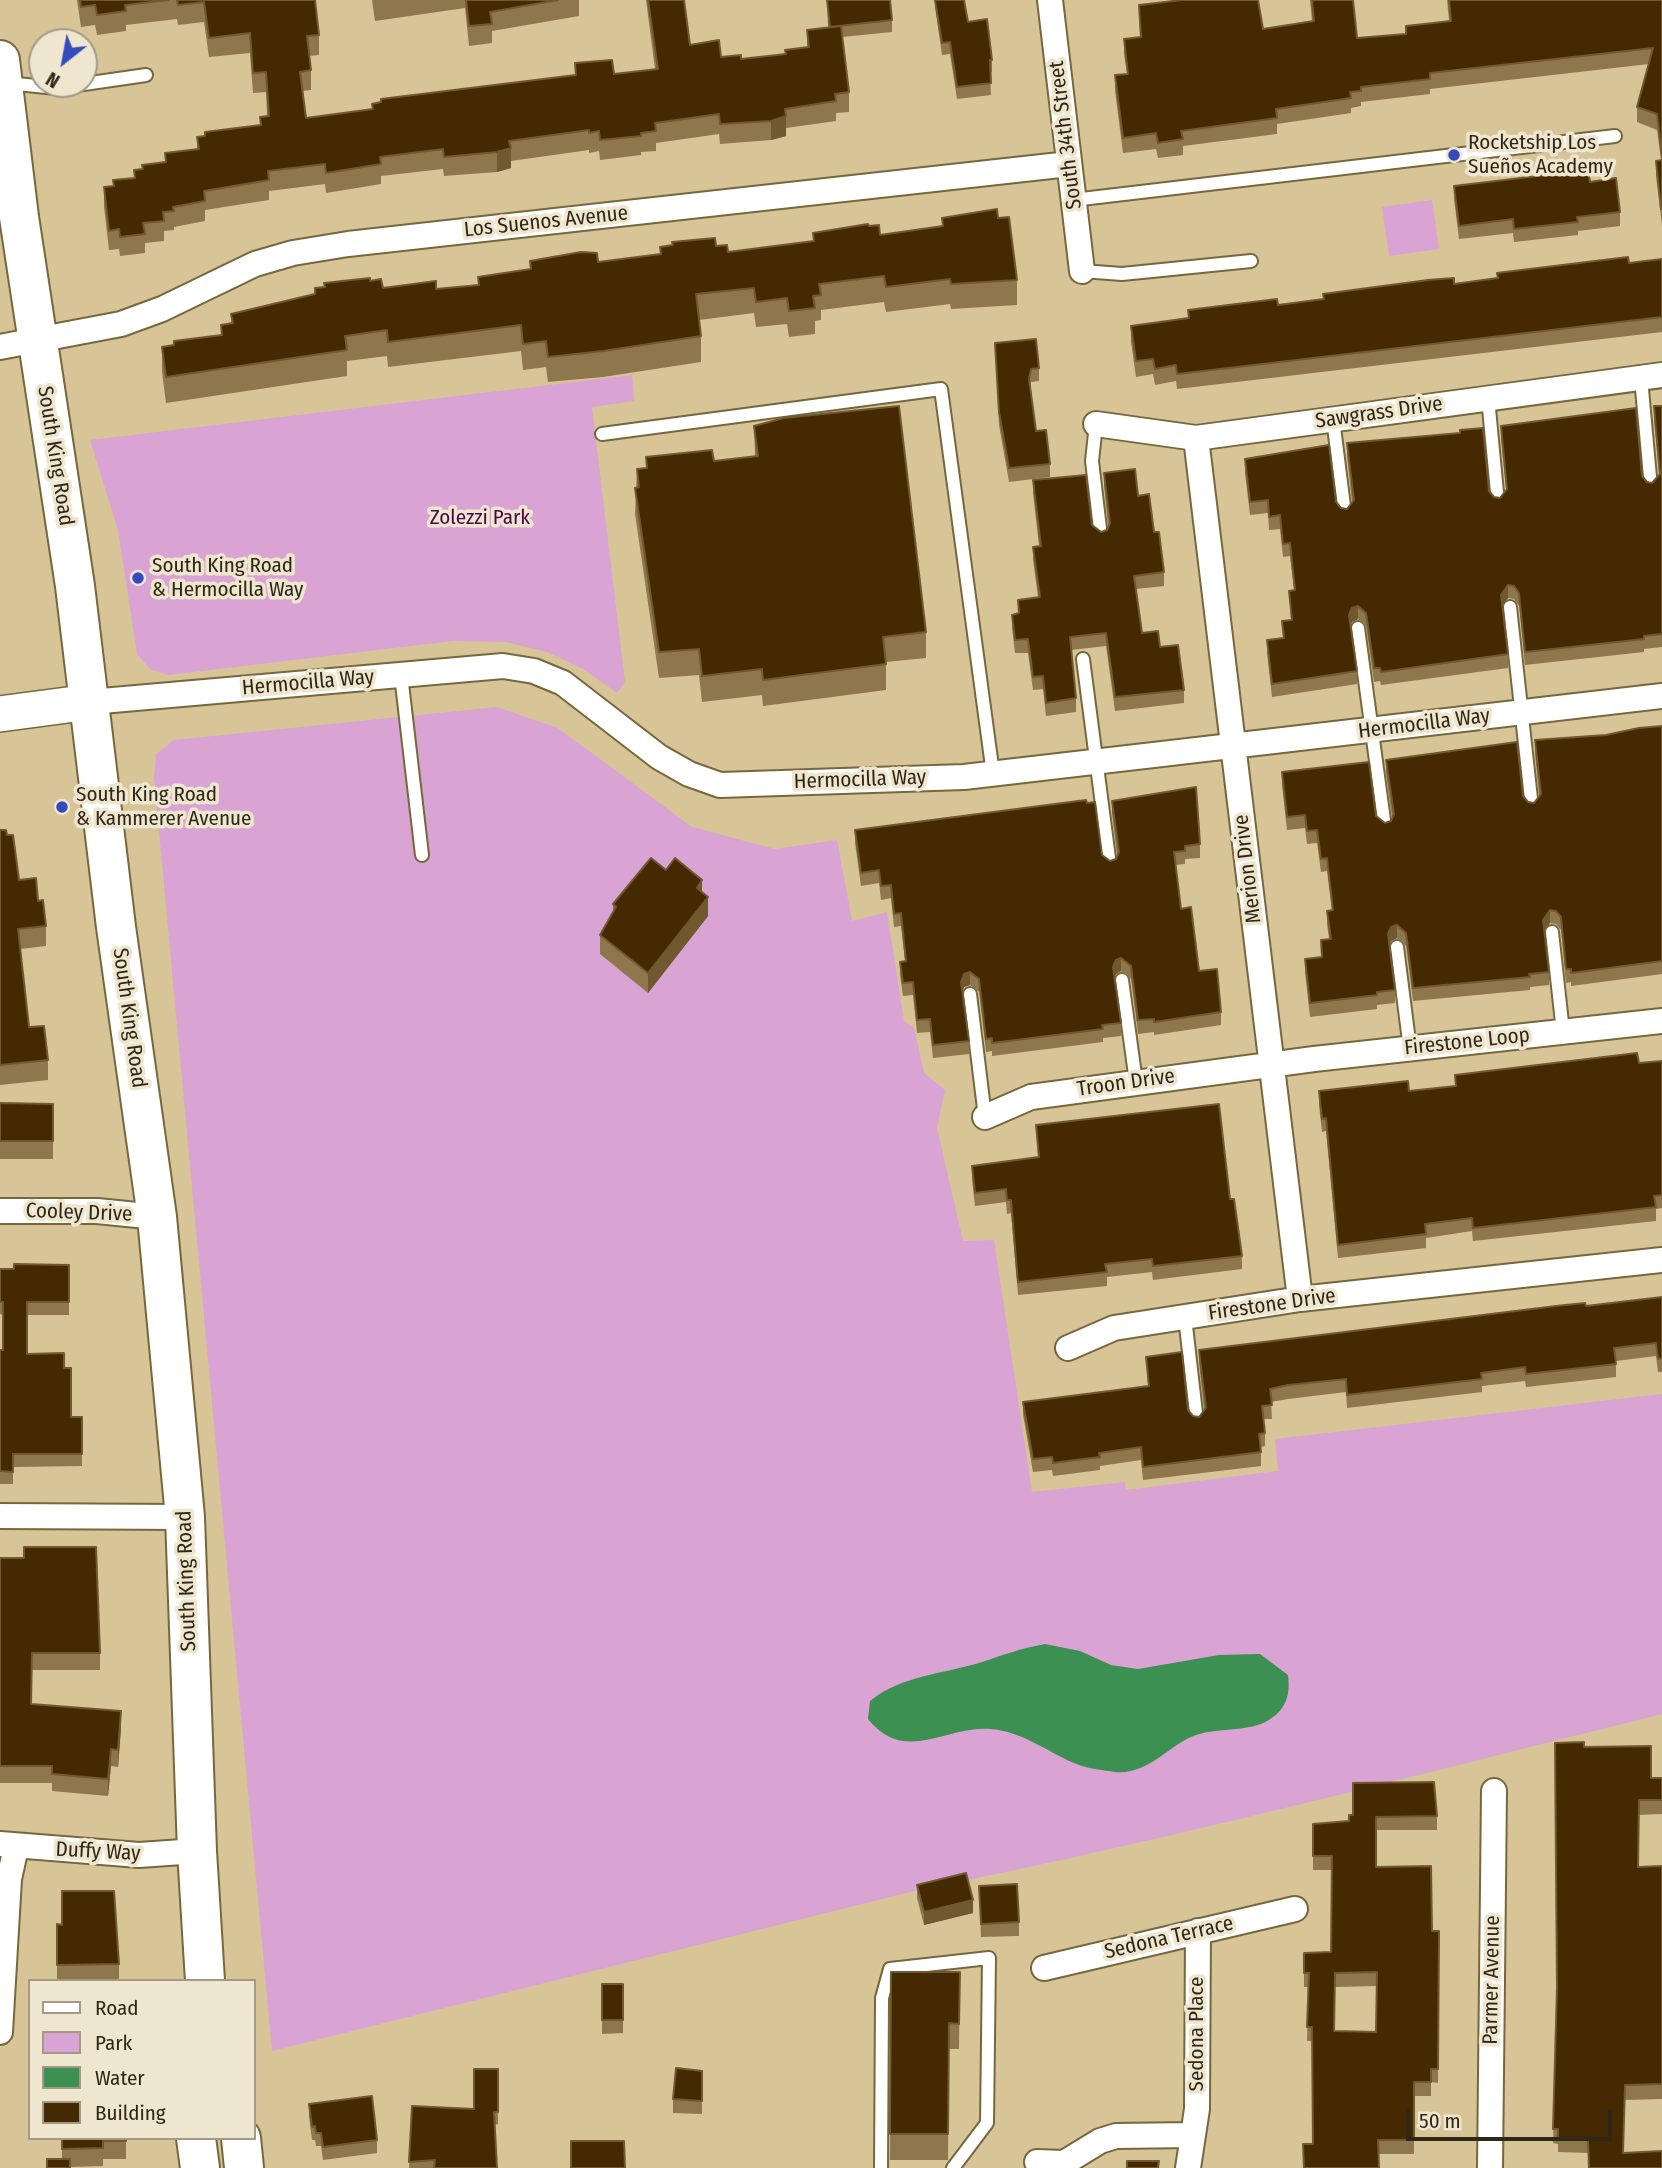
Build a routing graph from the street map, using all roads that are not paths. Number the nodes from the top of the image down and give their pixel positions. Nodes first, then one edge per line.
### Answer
1 (1050, 0) edge
2 (1, 71) edge
3 (146, 75) dead end
4 (28, 79) edge
5 (98, 82) edge
6 (1615, 136) dead end
7 (1069, 164) junction
8 (1073, 200) junction
9 (1251, 261) dead end
10 (1082, 271) joint
11 (37, 340) junction
12 (0, 346) edge
13 (1651, 376) edge
14 (1488, 398) junction
15 (1333, 419) junction
16 (1097, 424) joint
17 (602, 434) dead end
18 (1195, 438) junction
19 (1651, 488) edge
20 (1498, 503) edge
21 (1345, 514) edge
22 (1101, 537) edge
23 (1510, 607) dead end
24 (1358, 628) dead end
25 (1083, 659) dead end
26 (401, 675) junction
27 (1662, 696) edge
28 (90, 702) junction
29 (1522, 713) junction
30 (0, 714) edge
31 (1372, 731) junction
32 (1233, 746) junction
33 (1096, 763) junction
34 (993, 774) junction
35 (1532, 808) edge
36 (1385, 828) edge
37 (422, 855) dead end
38 (1110, 866) edge
39 (1552, 932) dead end
40 (1397, 947) dead end
41 (1122, 980) dead end
42 (970, 994) dead end
43 (1662, 1021) edge
44 (1563, 1032) junction
45 (1410, 1049) junction
46 (1272, 1064) junction
47 (1136, 1082) junction
48 (985, 1116) joint
49 (0, 1211) edge
50 (157, 1217) junction
51 (1662, 1259) edge
52 (1300, 1299) junction
53 (1185, 1317) junction
54 (1068, 1348) dead end
55 (1197, 1422) edge
56 (0, 1517) edge
57 (185, 1517) junction
58 (1494, 1791) dead end
59 (8, 1846) edge
60 (197, 1851) junction
61 (1295, 1909) dead end
62 (1198, 1931) junction
63 (1044, 1968) dead end
64 (205, 1979) edge
65 (0, 2032) edge
66 (1192, 2135) junction
67 (196, 2140) edge
68 (241, 2140) edge
69 (1037, 2162) dead end
70 (200, 2168) edge
71 (244, 2168) edge
72 (881, 2168) edge
73 (953, 2168) edge
74 (1188, 2168) edge
75 (1490, 2168) edge

1 - 7 street, South 34th Street
2 - 4 lane
2 - 11 main road, South King Road
3 - 5 lane
6 - 8 lane
7 - 8 street, South 34th Street
7 - 11 street, Los Suenos Avenue
8 - 10 street, South 34th Street
9 - 10 lane
11 - 12 street, Los Suenos Avenue
11 - 28 main road, South King Road
13 - 14 street, Sawgrass Drive
13 - 19 lane
14 - 15 street, Sawgrass Drive
14 - 20 lane
15 - 18 street, Sawgrass Drive
15 - 21 lane
16 - 18 street, Sawgrass Drive
16 - 22 lane
17 - 34 lane
18 - 32 street, Merion Drive
23 - 29 lane
24 - 31 lane
25 - 33 lane
26 - 28 street, Hermocilla Way
26 - 34 street, Hermocilla Way
26 - 37 lane
27 - 29 street, Hermocilla Way
28 - 30 street
28 - 50 main road, South King Road
29 - 31 street, Hermocilla Way
29 - 35 lane
31 - 32 street, Hermocilla Way
31 - 36 lane
32 - 33 street, Hermocilla Way
32 - 46 street, Merion Drive
33 - 34 street, Hermocilla Way
33 - 38 lane
39 - 44 lane
40 - 45 lane
41 - 47 lane
42 - 48 lane
43 - 44 street, Firestone Loop
44 - 45 street, Firestone Loop
45 - 46 street, Firestone Loop
46 - 47 street, Troon Drive
46 - 52 street, Merion Drive
47 - 48 street, Troon Drive
49 - 50 street, Cooley Drive
50 - 57 main road, South King Road
51 - 52 street, Firestone Drive
52 - 53 street, Firestone Drive
53 - 54 street, Firestone Drive
53 - 55 lane
56 - 57 street
57 - 60 main road, South King Road
58 - 75 street, Parmer Avenue
59 - 60 street, Duffy Way
59 - 65 street
60 - 64 main road, South King Road
61 - 62 street, Sedona Terrace
62 - 63 street, Sedona Terrace
62 - 66 street, Sedona Place
66 - 69 street
66 - 74 street, Sedona Place
67 - 70 main road
68 - 71 main road
72 - 73 lane

